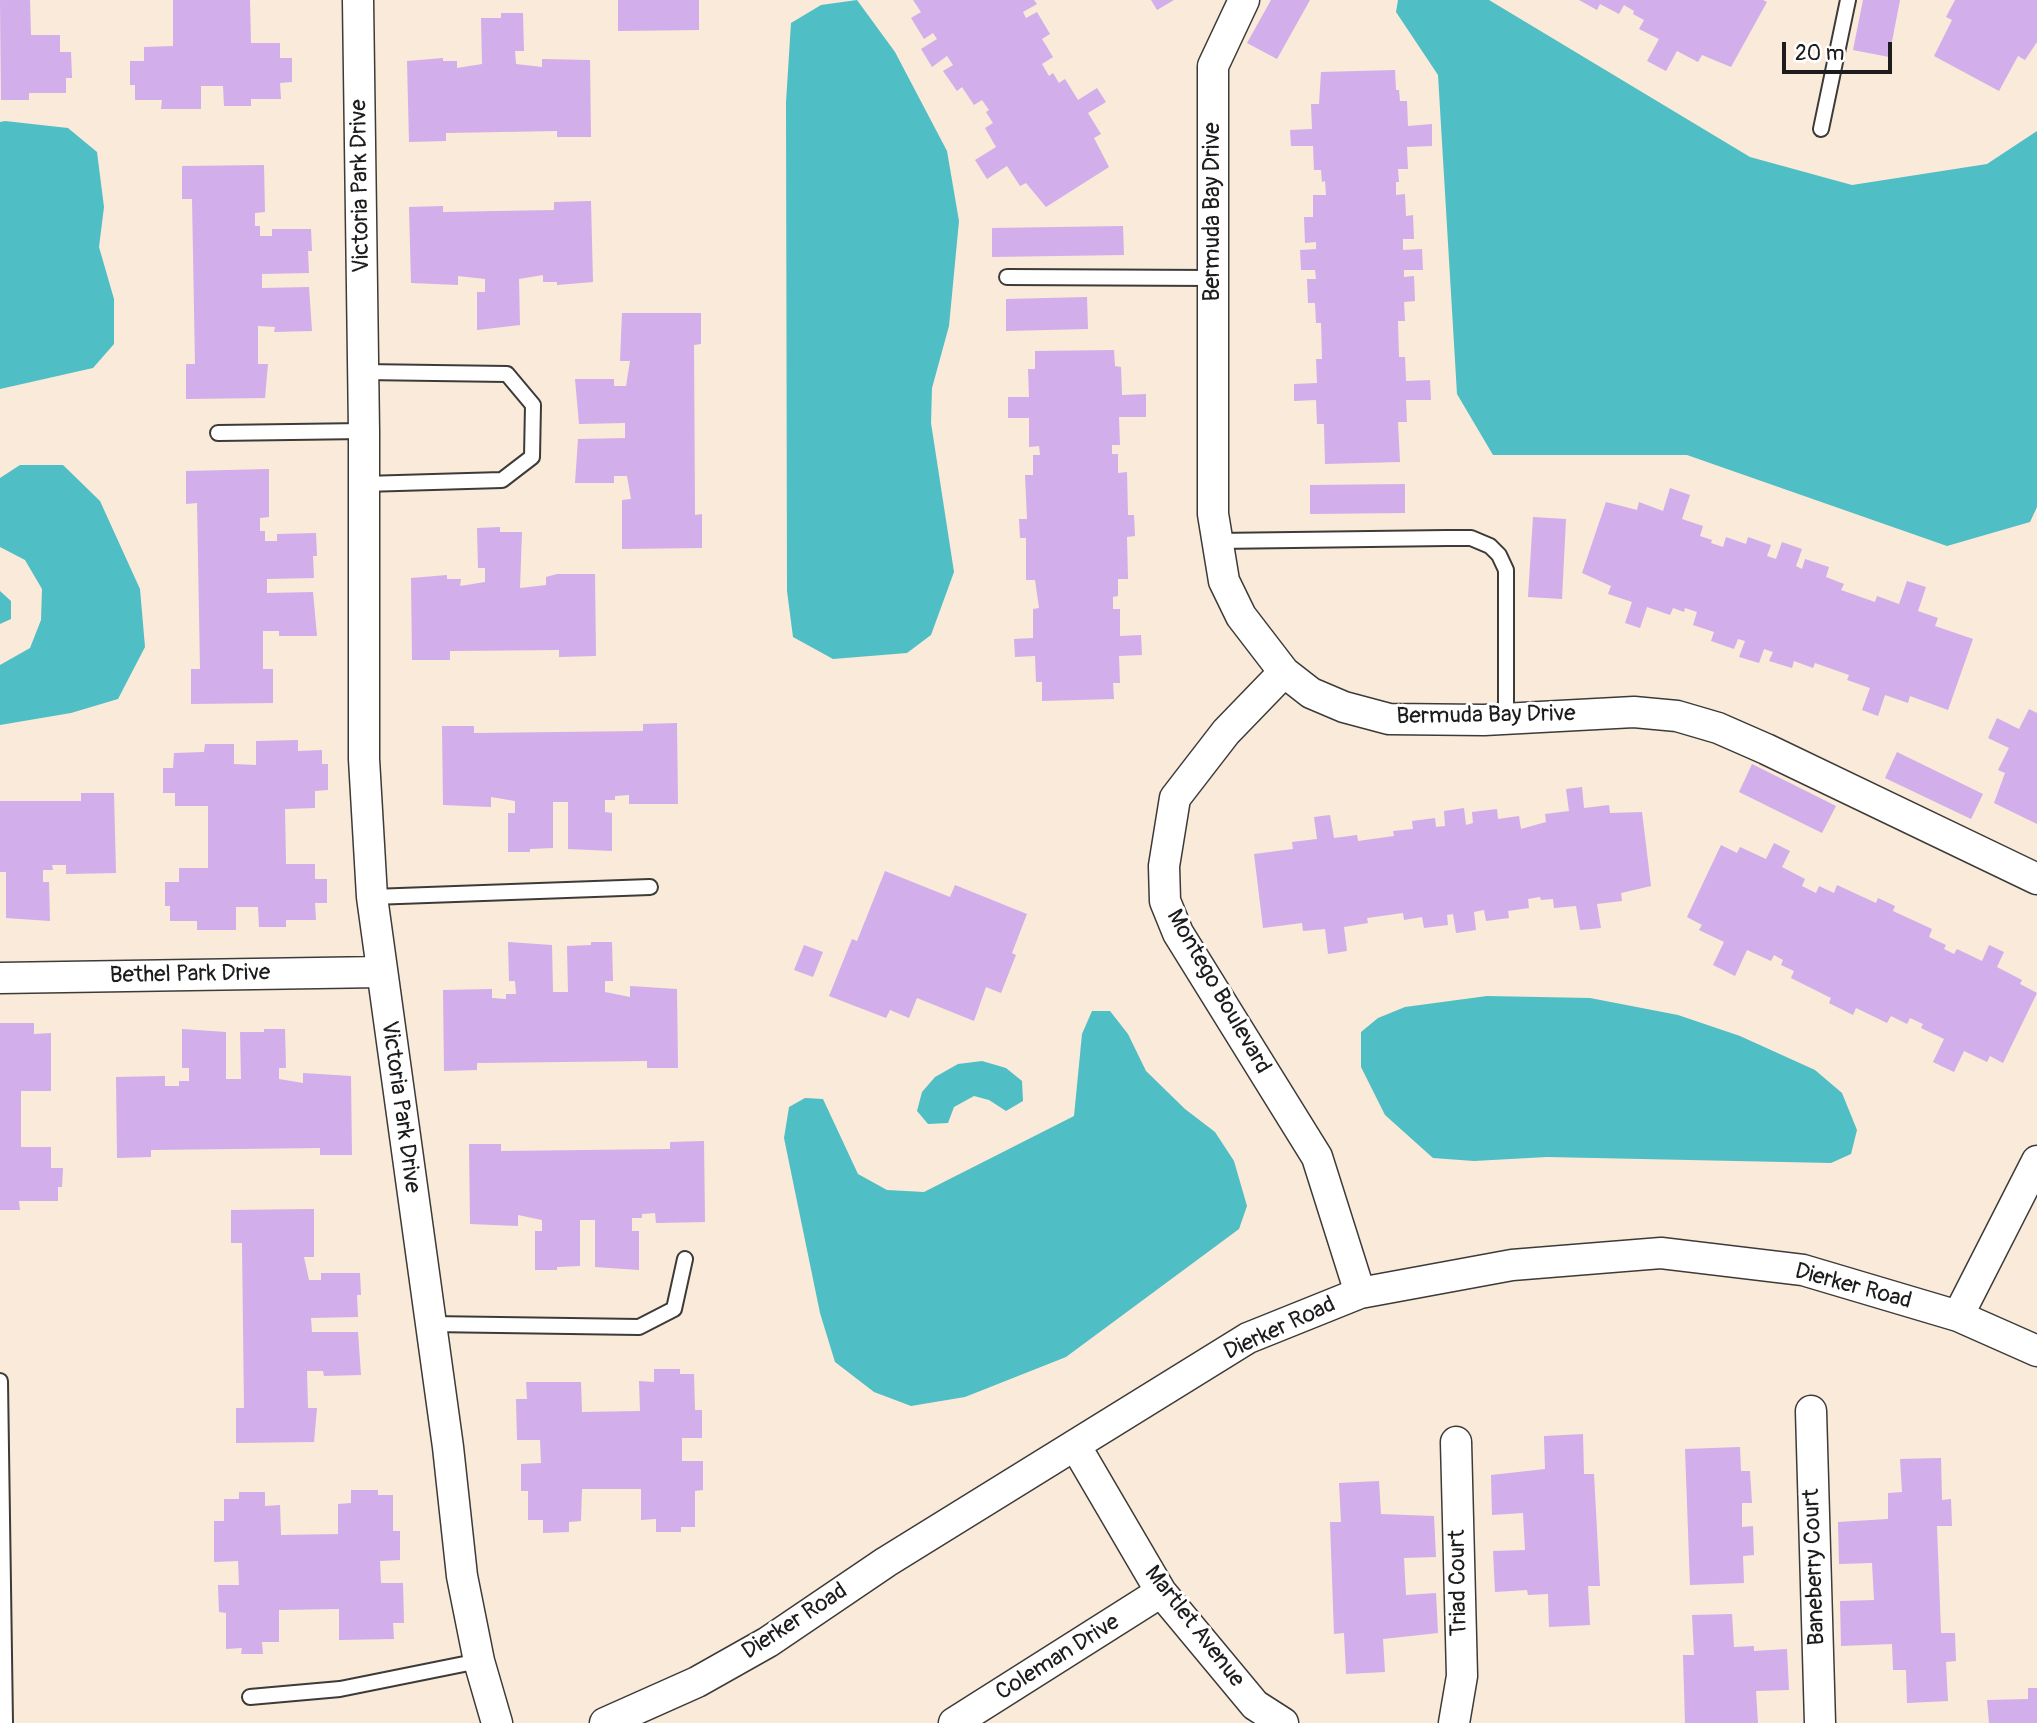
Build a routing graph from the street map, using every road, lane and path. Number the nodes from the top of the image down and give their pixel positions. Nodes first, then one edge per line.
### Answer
1 (358, 0) edge
2 (1244, 0) edge
3 (1848, 0) edge
4 (1821, 129) dead end
5 (1007, 277) dead end
6 (1212, 278) junction
7 (363, 372) junction
8 (364, 431) junction
9 (218, 433) dead end
10 (363, 484) junction
11 (1215, 541) junction
12 (1284, 672) junction
13 (1506, 719) junction
14 (2037, 879) edge
15 (650, 887) dead end
16 (372, 897) junction
17 (381, 972) junction
18 (0, 978) edge
19 (2037, 1161) edge
20 (685, 1259) dead end
21 (1360, 1293) junction
22 (1958, 1316) junction
23 (430, 1324) junction
24 (2037, 1351) edge
25 (0, 1381) edge
26 (1811, 1411) dead end
27 (1456, 1442) dead end
28 (1075, 1445) junction
29 (1161, 1592) junction
30 (479, 1661) junction
31 (2, 1681) edge
32 (250, 1697) dead end
33 (1250, 1714) edge
34 (5, 1723) edge
35 (497, 1723) edge
36 (605, 1723) edge
37 (954, 1723) edge
38 (1283, 1723) edge
39 (1454, 1723) edge
40 (1820, 1723) edge

1 - 7 street, Victoria Park Drive
2 - 6 street, Bermuda Bay Drive
3 - 4 lane
5 - 6 lane
6 - 11 street, Bermuda Bay Drive
7 - 8 street, Victoria Park Drive
7 - 10 lane
8 - 9 lane
8 - 10 street, Victoria Park Drive
10 - 16 street, Victoria Park Drive
11 - 12 street, Bermuda Bay Drive
11 - 13 lane
12 - 13 street, Bermuda Bay Drive
12 - 21 street, Montego Boulevard
13 - 14 street, Bermuda Bay Drive
15 - 16 lane
16 - 17 street, Victoria Park Drive
17 - 18 street, Bethel Park Drive
17 - 23 street, Victoria Park Drive
19 - 22 street
20 - 23 lane
21 - 22 street, Dierker Road
21 - 28 street, Dierker Road
22 - 24 street, Dierker Road
23 - 30 street, Victoria Park Drive
25 - 31 lane
26 - 40 street, Baneberry Court
27 - 39 street, Triad Court
28 - 29 street, Martlet Avenue
28 - 36 street, Dierker Road
29 - 33 street, Martlet Avenue
29 - 37 street, Coleman Drive
30 - 32 lane
30 - 35 street, Victoria Park Drive
31 - 34 lane
33 - 38 street, Martlet Avenue

